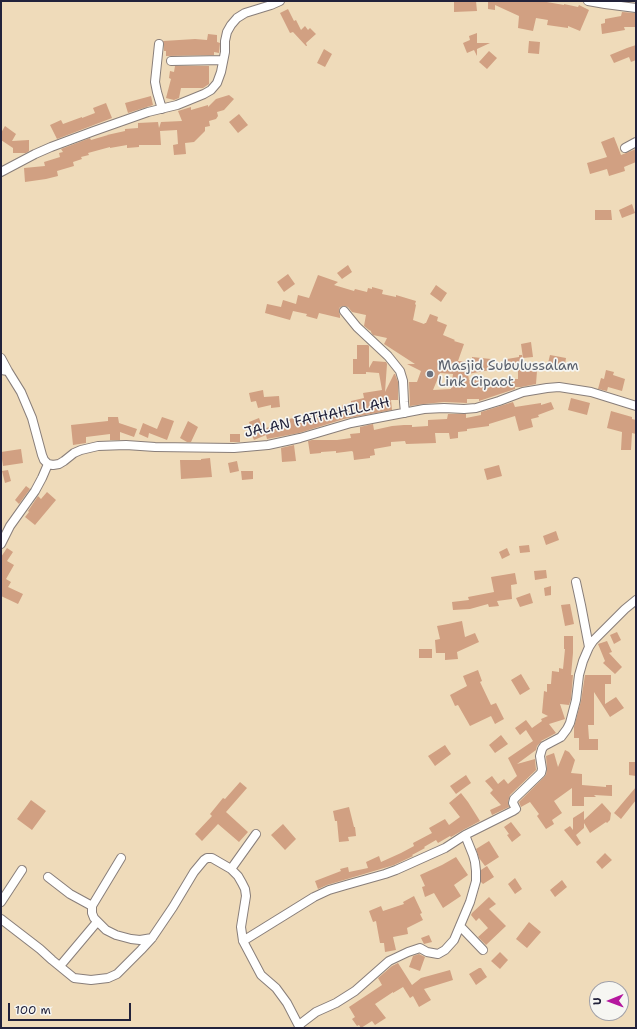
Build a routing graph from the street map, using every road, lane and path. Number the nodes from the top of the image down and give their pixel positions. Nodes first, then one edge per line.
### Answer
1 (280, 1) edge
2 (588, 1) edge
3 (636, 8) edge
4 (159, 44) dead end
5 (224, 60) junction
6 (171, 61) dead end
7 (162, 109) junction
8 (636, 142) edge
9 (625, 148) dead end
10 (1, 172) edge
11 (344, 311) dead end
12 (1, 358) edge
13 (5, 371) edge
14 (636, 406) edge
15 (405, 413) junction
16 (48, 464) junction
17 (1, 544) edge
18 (576, 582) dead end
19 (636, 600) edge
20 (589, 647) junction
21 (256, 834) dead end
22 (465, 835) junction
23 (121, 858) dead end
24 (231, 869) junction
25 (22, 870) dead end
26 (48, 877) dead end
27 (1, 902) edge
28 (92, 906) junction
29 (1, 920) edge
30 (97, 922) junction
31 (460, 926) junction
32 (152, 938) junction
33 (243, 941) junction
34 (483, 950) dead end
35 (60, 966) junction
36 (299, 1026) edge

1 - 5 street
2 - 3 street
4 - 7 street
5 - 6 street
5 - 7 street
7 - 10 street
8 - 9 street
11 - 15 street
12 - 13 street
13 - 16 street
14 - 15 street, JALAN FATHAHILLAH
15 - 16 street, JALAN FATHAHILLAH
16 - 17 street
18 - 20 street
19 - 20 street
20 - 22 street
21 - 24 street
22 - 31 street
22 - 33 street
23 - 28 street
24 - 32 street
24 - 33 street
25 - 27 street
26 - 28 street
28 - 30 street
29 - 35 street
30 - 32 street
30 - 35 street
31 - 34 street
31 - 36 street
32 - 35 street
33 - 36 street

